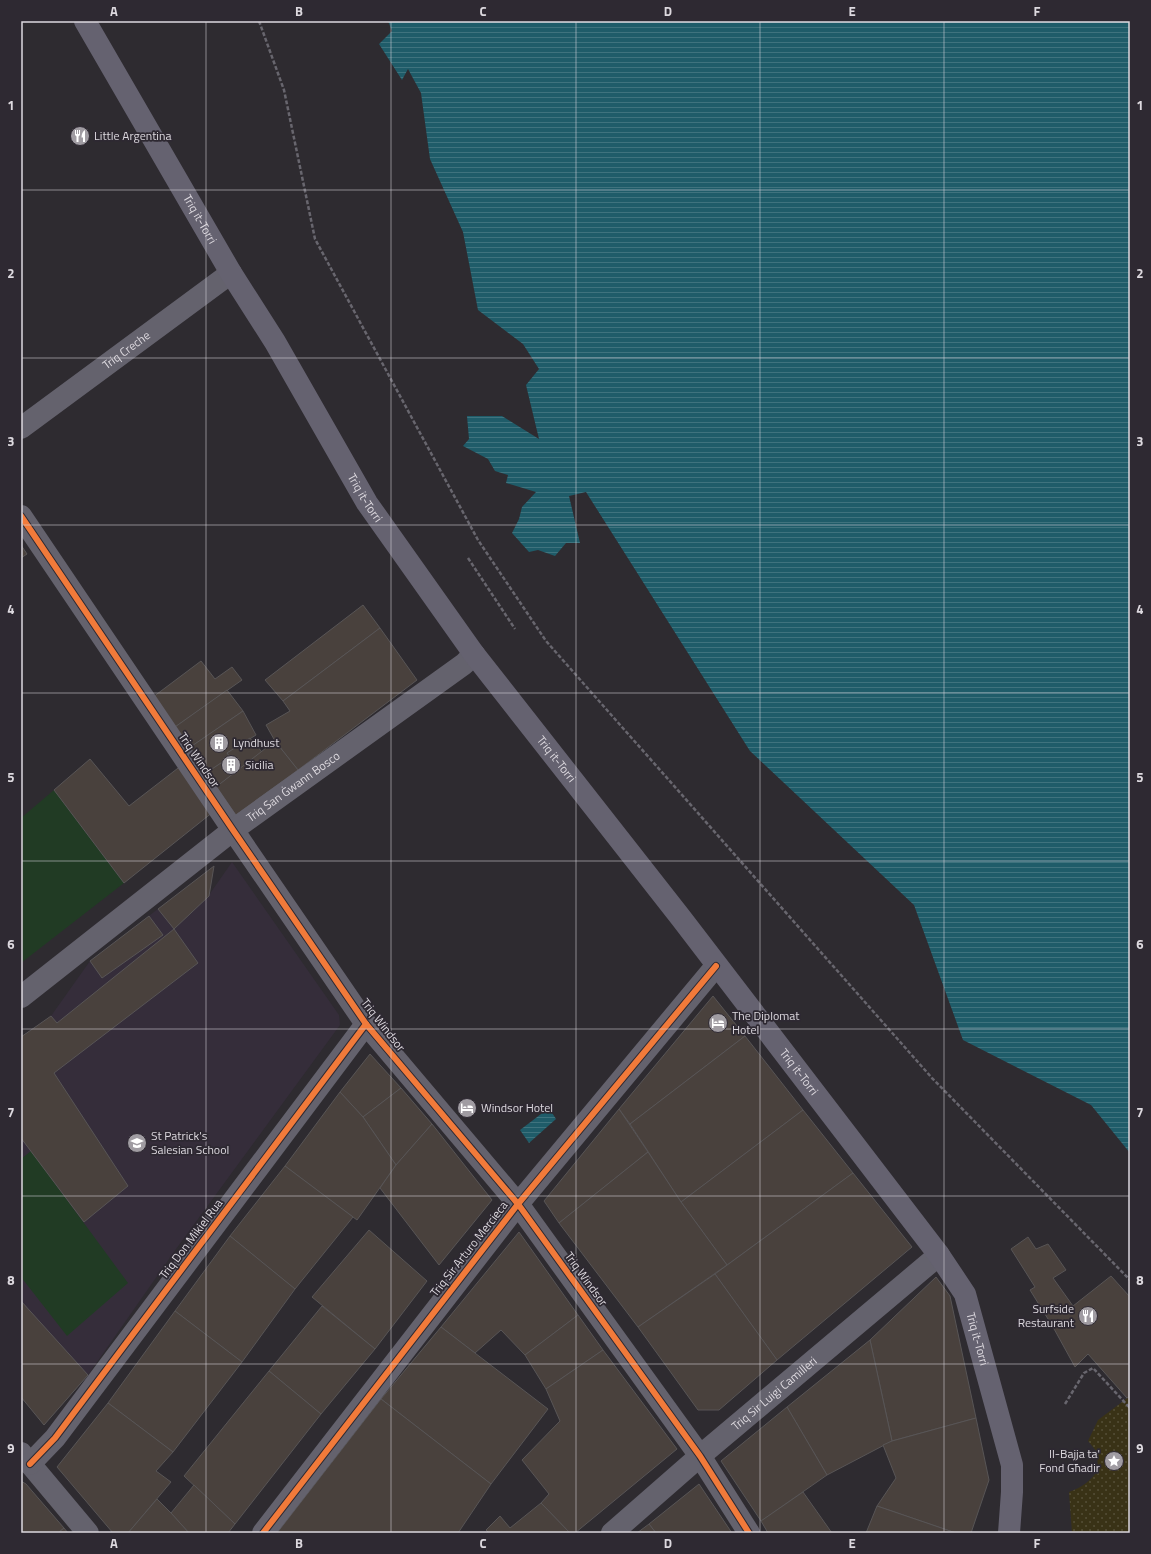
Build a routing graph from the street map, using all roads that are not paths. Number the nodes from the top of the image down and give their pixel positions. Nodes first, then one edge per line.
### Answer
1 (84, 21) edge
2 (231, 273) junction
3 (21, 428) edge
4 (21, 516) edge
5 (474, 654) junction
6 (233, 830) junction
7 (716, 966) junction
8 (21, 997) edge
9 (366, 1024) junction
10 (518, 1204) junction
11 (939, 1255) junction
12 (700, 1456) junction
13 (24, 1461) edge
14 (1012, 1492) junction
15 (88, 1533) edge
16 (263, 1533) edge
17 (612, 1533) edge
18 (749, 1533) edge
19 (999, 1533) edge
20 (1009, 1533) edge

1 - 2 main road, Triq it-Torri
2 - 3 street, Triq Creche
2 - 5 main road, Triq it-Torri
4 - 6 street, Triq Windsor
5 - 6 street, Triq San Ġwann Bosco
5 - 7 main road, Triq it-Torri
6 - 8 street, Triq San Ġwann Bosco
6 - 9 street, Triq Windsor
7 - 10 street, Triq Sir Arturo Mercieca
7 - 11 main road, Triq it-Torri
9 - 10 street, Triq Windsor
9 - 13 street, Triq Don Mikiel Rua
10 - 12 street, Triq Windsor
10 - 16 street, Triq Sir Arturo Mercieca
11 - 12 street, Triq Sir Luigi Camilleri
11 - 14 main road, Triq it-Torri
12 - 17 street, Triq Sir Luigi Camilleri
12 - 18 street, Triq Windsor
13 - 15 street
14 - 19 street, Triq it-Torri
14 - 20 main road, Triq it-Torri

